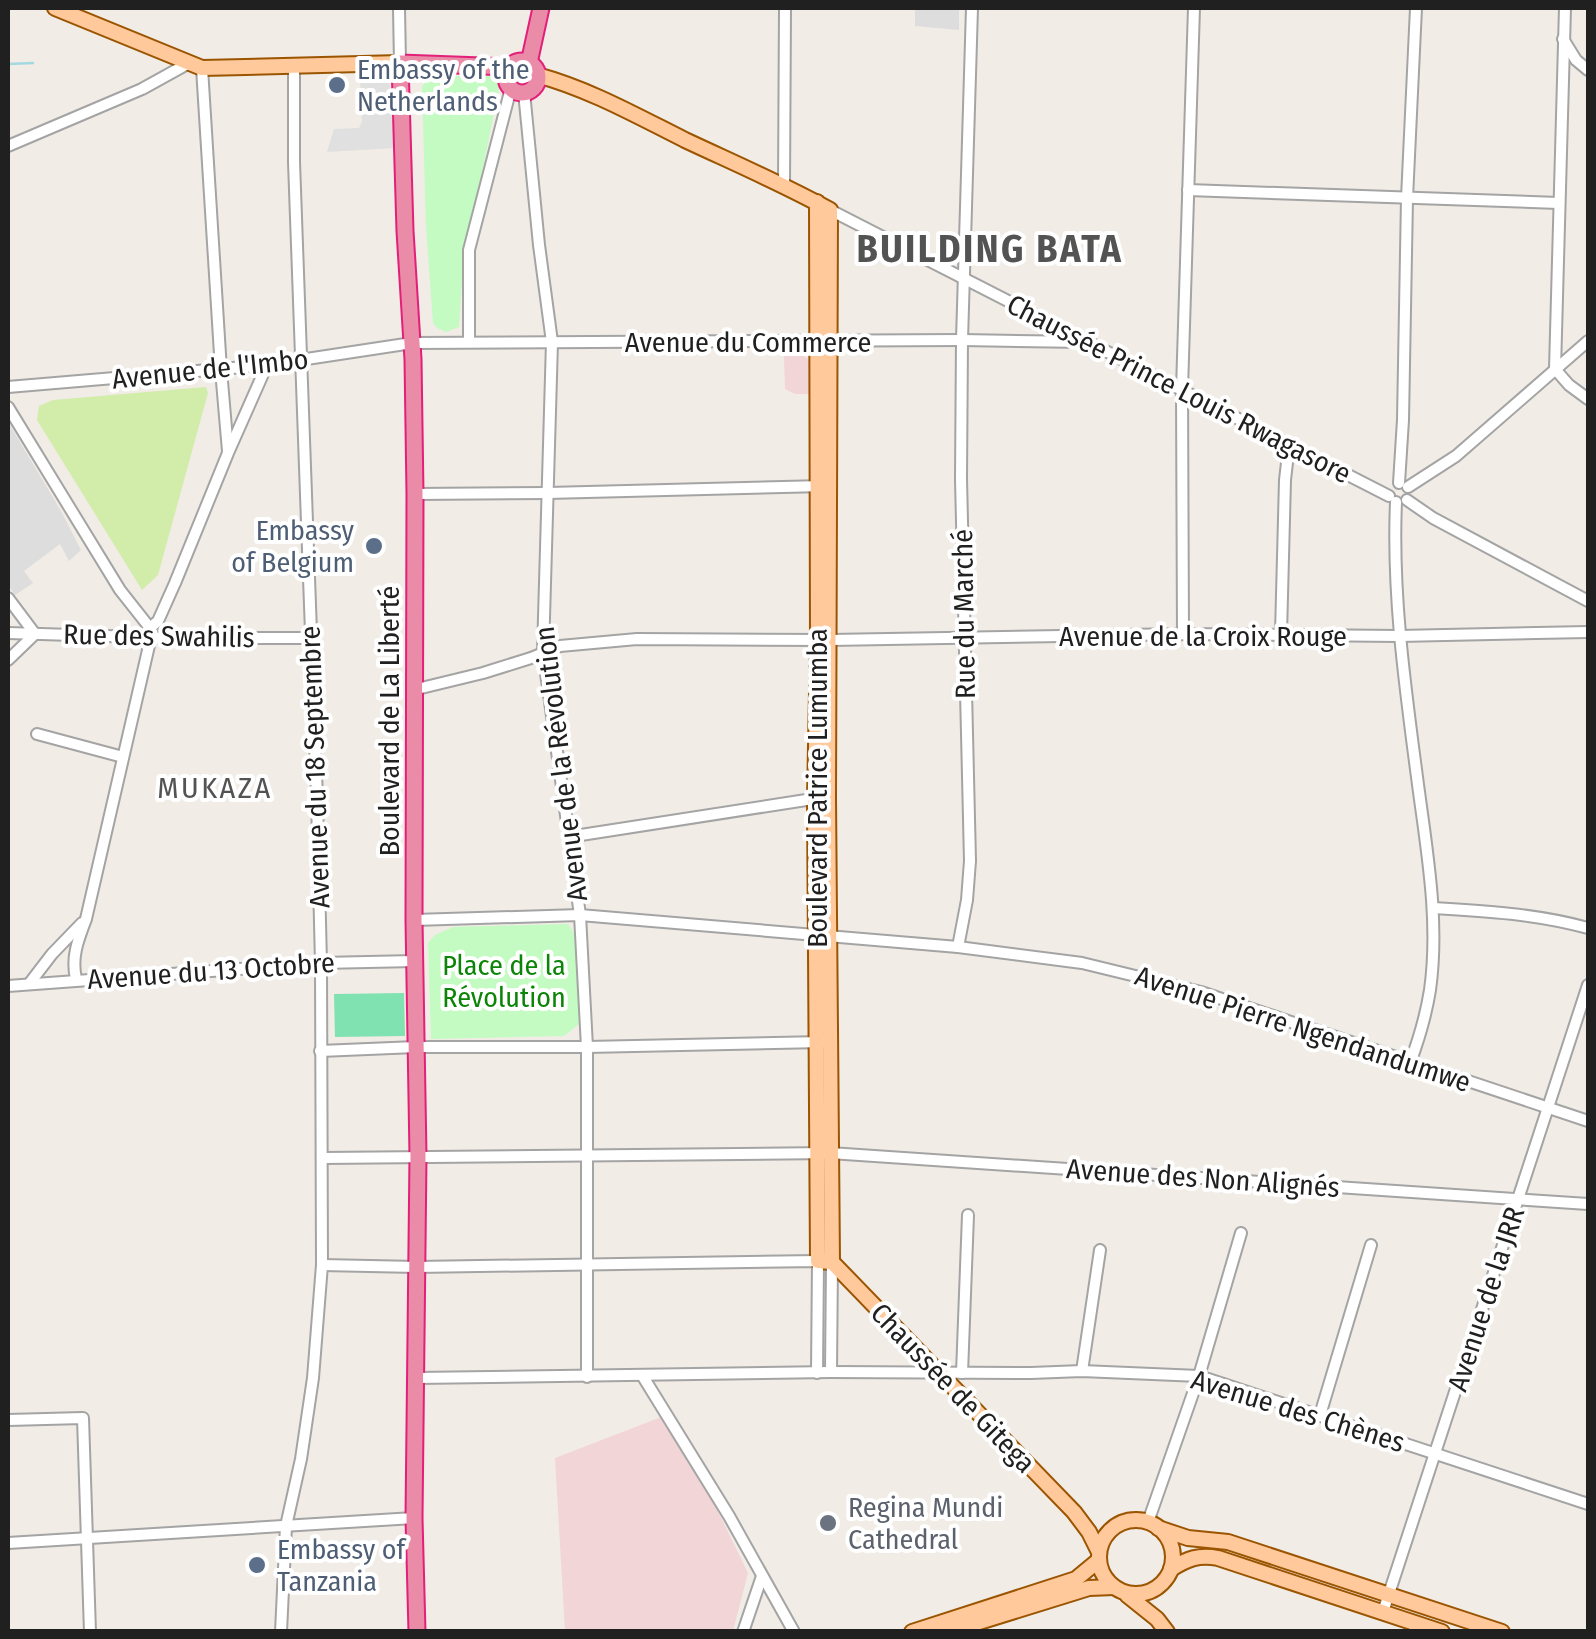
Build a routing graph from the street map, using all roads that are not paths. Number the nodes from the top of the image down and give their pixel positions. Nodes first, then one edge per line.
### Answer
1 (54, 8) edge
2 (399, 8) edge
3 (530, 8) edge
4 (540, 8) edge
5 (786, 8) edge
6 (972, 8) edge
7 (1194, 8) edge
8 (1416, 8) edge
9 (1564, 8) edge
10 (1563, 38) junction
11 (400, 63) junction
12 (196, 66) junction
13 (294, 66) junction
14 (524, 66) junction
15 (1588, 70) edge
16 (518, 90) junction
17 (503, 121) junction
18 (528, 124) junction
19 (8, 146) edge
20 (784, 185) junction
21 (1188, 190) junction
22 (1407, 198) junction
23 (1559, 203) junction
24 (824, 206) junction
25 (964, 280) junction
26 (962, 340) junction
27 (1588, 340) edge
28 (470, 342) junction
29 (552, 342) junction
30 (822, 342) junction
31 (1085, 342) junction
32 (412, 343) junction
33 (303, 361) junction
34 (267, 366) junction
35 (1555, 369) junction
36 (220, 370) junction
37 (8, 387) edge
38 (1182, 389) junction
39 (1588, 399) edge
40 (8, 407) edge
41 (1289, 445) junction
42 (228, 453) junction
43 (1403, 485) junction
44 (823, 486) junction
45 (415, 494) junction
46 (548, 494) junction
47 (1397, 499) junction
48 (8, 598) edge
49 (1588, 600) edge
50 (1588, 632) edge
51 (8, 633) edge
52 (150, 633) junction
53 (35, 634) junction
54 (1183, 634) junction
55 (1282, 634) junction
56 (1400, 636) junction
57 (310, 638) junction
58 (964, 638) junction
59 (824, 640) junction
60 (542, 652) junction
61 (8, 660) edge
62 (413, 690) junction
63 (37, 734) dead end
64 (123, 757) junction
65 (822, 798) junction
66 (568, 838) junction
67 (1433, 908) junction
68 (580, 915) junction
69 (86, 919) junction
70 (414, 920) junction
71 (1588, 928) edge
72 (823, 935) junction
73 (958, 948) junction
74 (415, 961) junction
75 (321, 963) junction
76 (76, 980) junction
77 (29, 984) junction
78 (1588, 984) edge
79 (8, 986) edge
80 (823, 1042) junction
81 (416, 1047) junction
82 (587, 1047) junction
83 (320, 1051) junction
84 (1410, 1063) junction
85 (1548, 1107) junction
86 (1588, 1121) edge
87 (824, 1153) junction
88 (418, 1156) junction
89 (588, 1156) junction
90 (322, 1158) junction
91 (1518, 1200) junction
92 (1588, 1204) edge
93 (968, 1215) dead end
94 (1240, 1233) dead end
95 (1372, 1245) dead end
96 (1100, 1250) dead end
97 (825, 1262) junction
98 (322, 1265) junction
99 (588, 1265) junction
100 (416, 1267) junction
101 (1082, 1371) junction
102 (831, 1372) junction
103 (939, 1372) junction
104 (817, 1373) junction
105 (962, 1373) junction
106 (587, 1376) junction
107 (642, 1376) junction
108 (1199, 1376) junction
109 (416, 1378) junction
110 (1320, 1415) junction
111 (8, 1420) edge
112 (1437, 1453) junction
113 (1588, 1504) edge
114 (1074, 1512) junction
115 (414, 1518) junction
116 (1118, 1525) junction
117 (1153, 1525) junction
118 (286, 1526) junction
119 (89, 1538) junction
120 (8, 1543) edge
121 (1099, 1556) junction
122 (1171, 1569) junction
123 (762, 1576) junction
124 (1157, 1588) junction
125 (1118, 1590) junction
126 (1389, 1594) junction
127 (1384, 1612) junction
128 (975, 1617) junction
129 (1162, 1626) edge
130 (90, 1632) edge
131 (281, 1632) edge
132 (417, 1632) edge
133 (743, 1632) edge
134 (794, 1632) edge
135 (912, 1632) edge
136 (948, 1632) edge
137 (1442, 1632) edge
138 (1502, 1632) edge

1 - 12 main road
2 - 11 street
3 - 14 highway
4 - 14 highway
5 - 20 street
6 - 25 street, Rue du Marché
7 - 21 street
8 - 22 street
9 - 10 street
10 - 15 street
10 - 23 street
11 - 13 main road
11 - 14 highway
11 - 32 highway, Boulevard de La Liberté
12 - 13 main road
12 - 19 street
12 - 36 street
13 - 33 street, Avenue du 18 Septembre
14 - 16 highway
14 - 16 highway
14 - 20 main road, Chaussée Prince Louis Rwagasore
16 - 17 street
16 - 18 street, Avenue de la Révolution
17 - 18 street
17 - 28 street
18 - 29 street, Avenue de la Révolution
20 - 24 main road, Chaussée Prince Louis Rwagasore
21 - 22 street
21 - 38 street
22 - 23 street
22 - 43 street
23 - 35 street
24 - 25 street, Chaussée Prince Louis Rwagasore
24 - 30 main road, Boulevard Patrice Lumumba
25 - 26 street, Rue du Marché
25 - 31 street, Chaussée Prince Louis Rwagasore
26 - 30 street, Avenue du Commerce
26 - 31 street, Avenue du Commerce
26 - 58 street, Rue du Marché
27 - 35 street
28 - 29 street, Avenue du Commerce
28 - 32 street, Avenue du Commerce
29 - 30 street, Avenue du Commerce
29 - 46 street, Avenue de la Révolution
30 - 44 main road, Boulevard Patrice Lumumba
31 - 38 street, Chaussée Prince Louis Rwagasore
32 - 33 street, Avenue de l'Imbo
32 - 45 highway, Boulevard de La Liberté
33 - 34 street, Avenue de l'Imbo
33 - 57 street, Avenue du 18 Septembre
34 - 36 street, Avenue de l'Imbo
34 - 42 street
35 - 39 street
35 - 43 street
36 - 37 street, Avenue de l'Imbo
36 - 42 street
38 - 41 street, Chaussée Prince Louis Rwagasore
38 - 54 street
40 - 52 street
41 - 47 street, Chaussée Prince Louis Rwagasore
41 - 55 street
42 - 52 street
43 - 47 street
43 - 47 street
44 - 46 street
44 - 59 main road, Boulevard Patrice Lumumba
45 - 46 street
45 - 62 highway, Boulevard de La Liberté
46 - 60 street, Avenue de la Révolution
47 - 49 street, Chaussée Prince Louis Rwagasore
47 - 56 street
48 - 53 street
50 - 56 street, Avenue de la Croix Rouge
51 - 53 street, Rue des Swahilis
52 - 53 street, Rue des Swahilis
52 - 57 street, Rue des Swahilis
52 - 64 street
53 - 61 street
54 - 55 street, Avenue de la Croix Rouge
54 - 58 street, Avenue de la Croix Rouge
55 - 56 street, Avenue de la Croix Rouge
56 - 67 street
57 - 75 street, Avenue du 18 Septembre
58 - 59 street, Avenue de la Croix Rouge
58 - 73 street, Rue du Marché
59 - 60 street, Avenue de la Croix Rouge
59 - 65 main road, Boulevard Patrice Lumumba
60 - 62 street, Avenue de la Croix Rouge
60 - 66 street, Avenue de la Révolution
62 - 70 highway, Boulevard de La Liberté
63 - 64 street
64 - 69 street
65 - 66 street
65 - 72 main road, Boulevard Patrice Lumumba
66 - 68 street, Avenue de la Révolution
67 - 71 street
67 - 84 street
68 - 70 street, Avenue Pierre Ngendandumwe
68 - 72 street, Avenue Pierre Ngendandumwe
68 - 82 street, Avenue de la Révolution
69 - 76 street
69 - 77 street
70 - 74 highway, Boulevard de La Liberté
72 - 73 street, Avenue Pierre Ngendandumwe
72 - 80 main road, Boulevard Patrice Lumumba
73 - 84 street, Avenue Pierre Ngendandumwe
74 - 75 street, Avenue du 13 Octobre
74 - 81 highway, Boulevard de La Liberté
75 - 76 street, Avenue du 13 Octobre
75 - 83 street, Avenue du 18 Septembre
76 - 77 street, Avenue du 13 Octobre
77 - 79 street, Avenue du 13 Octobre
78 - 85 street, Avenue de la JRR
80 - 82 street
80 - 87 main road, Boulevard Patrice Lumumba
81 - 82 street
81 - 83 street
81 - 88 highway, Boulevard de La Liberté
82 - 89 street, Avenue de la Révolution
83 - 90 street, Avenue du 18 Septembre
84 - 85 street, Avenue Pierre Ngendandumwe
85 - 86 street, Avenue Pierre Ngendandumwe
85 - 91 street, Avenue de la JRR
87 - 89 street, Avenue des Non Alignés
87 - 91 street, Avenue des Non Alignés
87 - 97 main road, Boulevard Patrice Lumumba
88 - 89 street, Avenue des Non Alignés
88 - 90 street, Avenue des Non Alignés
88 - 100 highway, Boulevard de La Liberté
89 - 99 street, Avenue de la Révolution
90 - 98 street, Avenue du 18 Septembre
91 - 92 street, Avenue des Non Alignés
91 - 112 street, Avenue de la JRR
93 - 105 street
94 - 108 street
95 - 110 street
96 - 101 street
97 - 99 street
97 - 102 street, Boulevard Patrice Lumumba
97 - 103 main road, Chaussée de Gitega
97 - 104 street, Boulevard Patrice Lumumba
98 - 100 street
98 - 118 street, Avenue du 18 Septembre
99 - 100 street
99 - 106 street, Avenue de la Révolution
100 - 109 highway, Boulevard de La Liberté
101 - 105 street, Avenue des Chènes
101 - 108 street, Avenue des Chènes
102 - 103 street, Avenue des Chènes
102 - 104 street, Avenue des Chènes
103 - 105 street, Avenue des Chènes
103 - 114 main road, Chaussée de Gitega
104 - 107 street, Avenue des Chènes
106 - 107 street, Avenue des Chènes
106 - 109 street, Avenue des Chènes
107 - 123 street
108 - 110 street, Avenue des Chènes
108 - 117 street
109 - 115 highway
110 - 112 street, Avenue des Chènes
111 - 119 street
112 - 113 street, Avenue des Chènes
112 - 126 street, Avenue de la JRR
114 - 116 main road, Chaussée de Gitega
114 - 121 main road, Chaussée de Gitega
115 - 118 street
115 - 132 highway
116 - 117 main road
116 - 121 main road
117 - 122 main road
117 - 126 main road
118 - 119 street
118 - 131 street, Avenue du 18 Septembre
119 - 120 street
119 - 130 street
121 - 125 main road
121 - 128 main road
122 - 124 main road
122 - 127 main road
123 - 133 street
123 - 134 street
124 - 125 main road
124 - 129 main road
125 - 128 main road
125 - 129 main road
126 - 127 street, Avenue de la JRR
126 - 138 main road
127 - 137 main road
128 - 135 main road
128 - 136 main road

